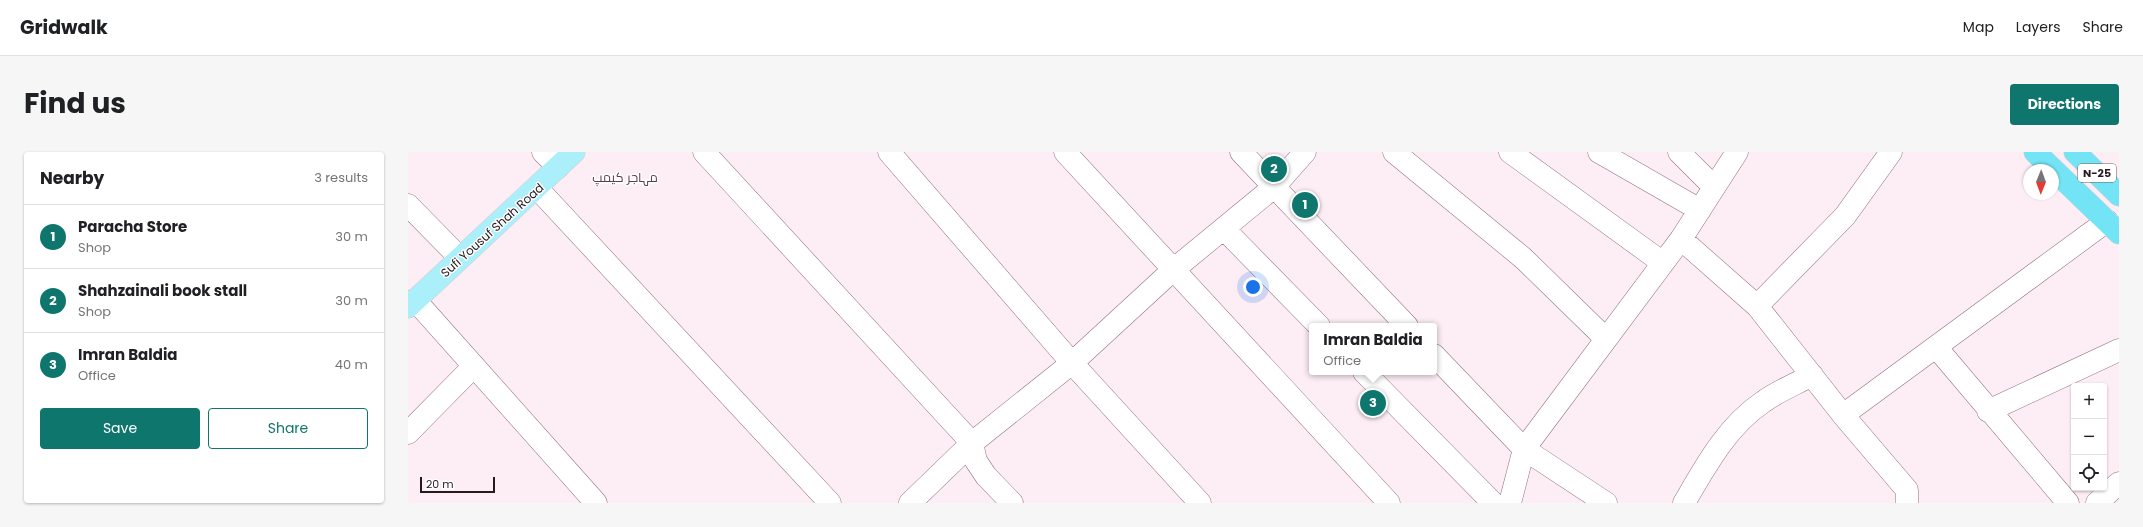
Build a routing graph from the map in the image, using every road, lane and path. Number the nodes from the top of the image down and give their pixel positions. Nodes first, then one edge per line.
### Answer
1 (543, 152) edge
2 (574, 152) edge
3 (704, 152) edge
4 (889, 152) edge
5 (1065, 152) edge
6 (1241, 152) edge
7 (1305, 152) edge
8 (1394, 152) edge
9 (1510, 152) edge
10 (1599, 152) edge
11 (1679, 152) edge
12 (1736, 152) edge
13 (1892, 152) edge
14 (2035, 152) edge
15 (2075, 152) edge
16 (558, 168) junction
17 (1274, 187) junction
18 (1714, 187) junction
19 (537, 188) junction
20 (2119, 195) edge
21 (408, 205) edge
22 (1700, 210) junction
23 (2113, 227) edge
24 (1224, 229) junction
25 (1681, 239) junction
26 (460, 258) junction
27 (1663, 263) junction
28 (1173, 270) junction
29 (412, 303) edge
30 (1757, 306) junction
31 (1316, 323) edge
32 (1404, 323) edge
33 (1606, 339) junction
34 (1936, 347) junction
35 (2119, 350) edge
36 (1437, 358) edge
37 (1072, 363) junction
38 (474, 366) junction
39 (1367, 375) edge
40 (1812, 375) junction
41 (1988, 411) junction
42 (1843, 416) junction
43 (408, 433) edge
44 (972, 443) junction
45 (1524, 449) junction
46 (2119, 482) edge
47 (596, 503) edge
48 (830, 503) edge
49 (910, 503) edge
50 (1012, 503) edge
51 (1200, 503) edge
52 (1389, 503) edge
53 (1492, 503) edge
54 (1510, 503) edge
55 (1606, 503) edge
56 (1684, 503) edge
57 (1907, 503) edge
58 (2068, 503) edge
59 (2097, 503) edge

1 - 16 street
2 - 16 main road, Sufi Yousuf Shah Road
3 - 44 street
4 - 37 street
5 - 28 street
6 - 17 street
7 - 17 street
8 - 33 street
9 - 27 street
10 - 22 street
11 - 18 street
12 - 18 street
13 - 30 street
14 - 23 highway, N-25
15 - 20 highway, N-25
16 - 19 main road, Sufi Yousuf Shah Road
17 - 24 street
17 - 32 street
18 - 22 street
19 - 26 main road, Sufi Yousuf Shah Road
19 - 48 street
21 - 26 street
22 - 25 street
23 - 34 street
24 - 28 street
24 - 31 street
25 - 27 street
25 - 30 street
26 - 29 main road, Sufi Yousuf Shah Road
27 - 33 street
28 - 37 street
28 - 52 street
29 - 38 street
30 - 40 street
33 - 45 street
34 - 41 street
34 - 42 street
35 - 41 street
36 - 45 street
37 - 44 street
37 - 51 street
38 - 43 street
38 - 47 street
39 - 53 street
40 - 42 street
40 - 56 street
41 - 58 street
42 - 57 street
44 - 49 street
44 - 50 street
45 - 54 street
45 - 55 street
46 - 59 street

